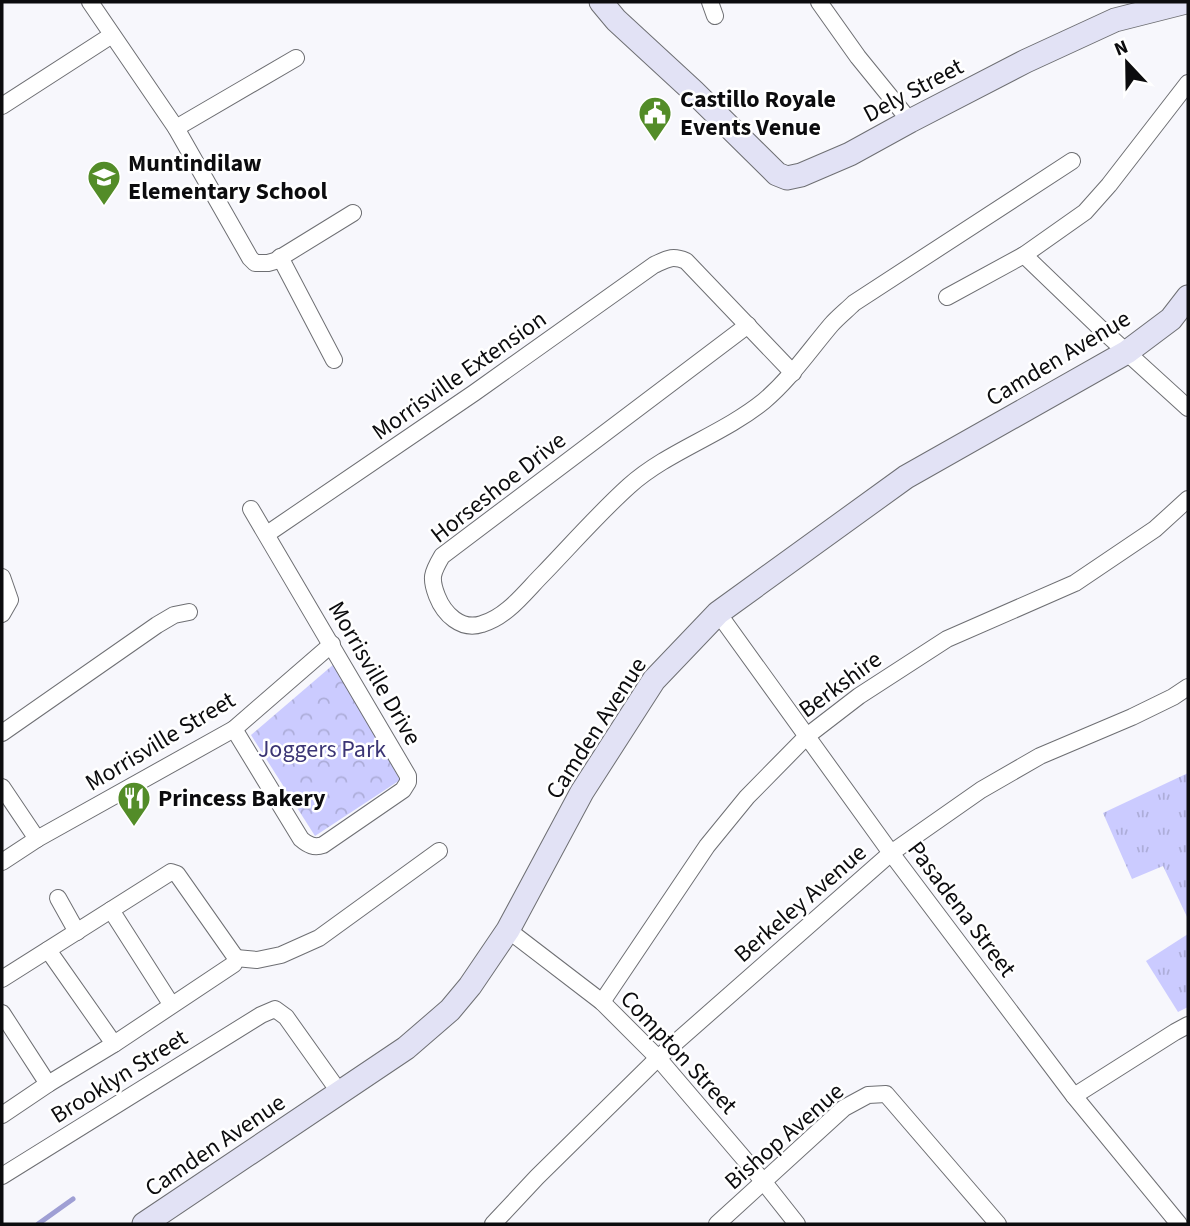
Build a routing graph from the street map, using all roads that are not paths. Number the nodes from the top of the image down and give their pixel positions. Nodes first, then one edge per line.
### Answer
1 (90, 2) edge
2 (601, 2) edge
3 (819, 2) edge
4 (1186, 2) edge
5 (112, 35) junction
6 (296, 58) dead end
7 (1188, 83) edge
8 (2, 106) edge
9 (910, 121) junction
10 (176, 128) junction
11 (1072, 161) dead end
12 (353, 213) dead end
13 (1024, 255) junction
14 (280, 257) junction
15 (947, 297) dead end
16 (1188, 298) edge
17 (748, 325) junction
18 (1127, 352) junction
19 (334, 360) dead end
20 (793, 373) junction
21 (1188, 408) edge
22 (1188, 499) edge
23 (251, 509) dead end
24 (267, 534) junction
25 (2, 577) edge
26 (189, 612) dead end
27 (718, 613) junction
28 (2, 614) edge
29 (331, 643) junction
30 (1188, 687) edge
31 (234, 729) junction
32 (2, 733) edge
33 (807, 736) junction
34 (2, 787) edge
35 (37, 839) junction
36 (439, 850) dead end
37 (891, 853) junction
38 (2, 862) edge
39 (58, 898) dead end
40 (111, 910) junction
41 (508, 930) junction
42 (77, 932) junction
43 (48, 950) junction
44 (236, 958) junction
45 (2, 979) edge
46 (602, 1002) junction
47 (171, 1004) junction
48 (2, 1013) edge
49 (1188, 1025) edge
50 (114, 1044) junction
51 (658, 1058) junction
52 (48, 1084) junction
53 (340, 1093) junction
54 (1074, 1096) junction
55 (2, 1115) edge
56 (2, 1176) edge
57 (763, 1181) junction
58 (144, 1224) edge
59 (493, 1224) edge
60 (717, 1224) edge
61 (797, 1224) edge
62 (998, 1224) edge
63 (1179, 1224) edge

1 - 5 street
2 - 9 street, Dely Street
3 - 9 street
4 - 9 street, Dely Street
5 - 8 street
5 - 10 street
6 - 10 street
7 - 13 street
10 - 14 street
11 - 20 street, Horseshoe Drive
12 - 14 street
13 - 15 street
13 - 18 street
14 - 19 street
16 - 18 street, Camden Avenue
17 - 20 street
17 - 20 street, Horseshoe Drive
17 - 24 street, Morrisville Extension
18 - 21 street
18 - 27 street, Camden Avenue
22 - 33 street, Berkshire
23 - 24 street, Morrisville Drive
24 - 29 street, Morrisville Drive
25 - 28 street
26 - 32 street
27 - 33 street, Pasadena Street
27 - 41 street, Camden Avenue
29 - 31 street, Morrisville Street
29 - 31 street, Morrisville Drive
30 - 37 street, Berkeley Avenue
31 - 35 street, Morrisville Street
33 - 37 street, Pasadena Street
33 - 46 street, Berkshire
34 - 35 street
35 - 38 street, Morrisville Street
36 - 44 street
37 - 51 street, Berkeley Avenue
37 - 54 street, Pasadena Street
39 - 42 street
40 - 42 street
40 - 44 street
40 - 47 street
41 - 46 street, Compton Street
41 - 53 street, Camden Avenue
42 - 43 street
43 - 45 street
43 - 50 street
44 - 47 street
46 - 51 street, Compton Street
47 - 50 street
48 - 52 street
49 - 54 street
50 - 52 street
51 - 57 street, Compton Street
51 - 59 street, Berkeley Avenue
52 - 55 street
53 - 56 street, Brooklyn Street
53 - 58 street, Camden Avenue
54 - 63 street, Pasadena Street
57 - 60 street, Bishop Avenue
57 - 61 street, Compton Street
57 - 62 street, Bishop Avenue

